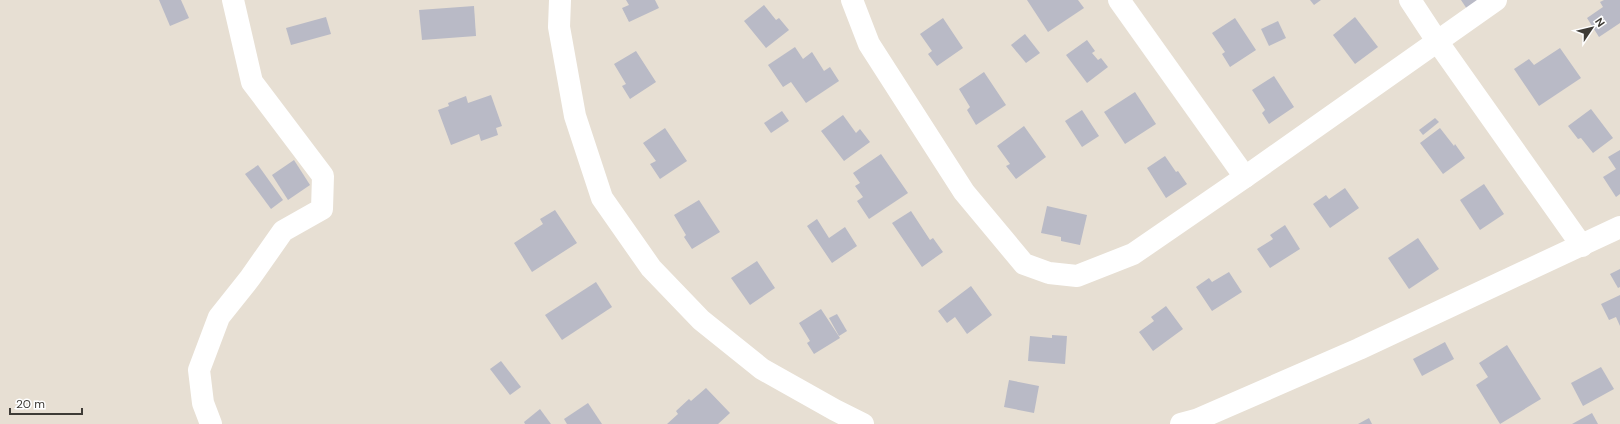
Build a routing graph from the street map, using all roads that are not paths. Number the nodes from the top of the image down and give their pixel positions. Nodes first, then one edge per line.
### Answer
1 (233, 0) edge
2 (560, 0) edge
3 (852, 0) edge
4 (1119, 0) edge
5 (1410, 0) edge
6 (1496, 0) edge
7 (1437, 41) junction
8 (1245, 177) junction
9 (1620, 227) edge
10 (1582, 246) junction
11 (211, 424) edge
12 (862, 424) edge
13 (1181, 424) edge

1 - 11 street
2 - 12 street
3 - 8 street
4 - 8 street
5 - 7 street
6 - 7 street
7 - 8 street
7 - 10 street
9 - 10 street
10 - 13 street

